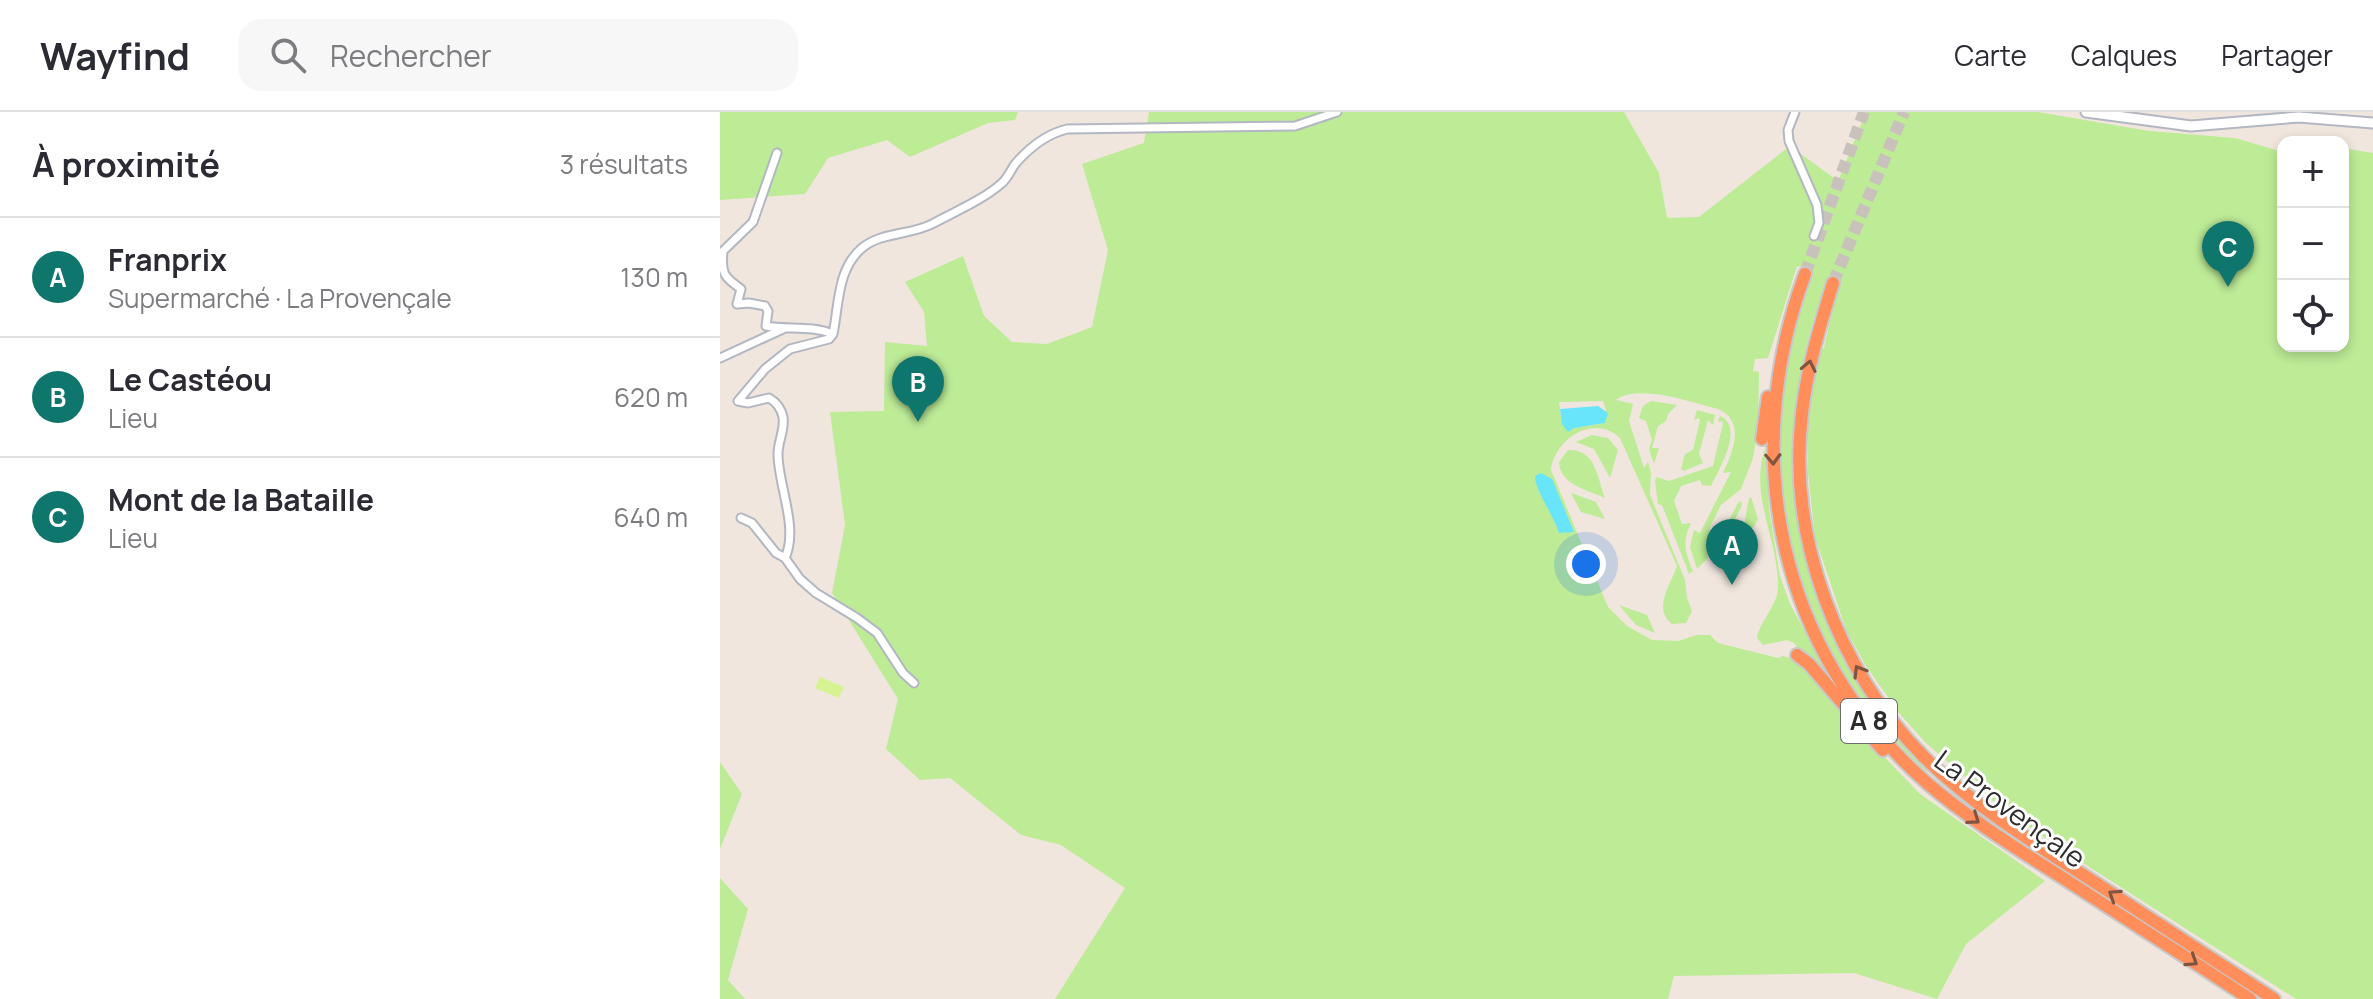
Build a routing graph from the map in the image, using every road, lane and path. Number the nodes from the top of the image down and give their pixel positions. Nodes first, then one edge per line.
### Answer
1 (1337, 112) edge
2 (1795, 112) edge
3 (2086, 112) edge
4 (2373, 123) edge
5 (777, 153) dead end
6 (1814, 236) dead end
7 (722, 251) edge
8 (1805, 274) tunnel mouth
9 (1833, 283) tunnel mouth
10 (783, 329) junction
11 (1787, 333) junction
12 (833, 334) junction
13 (720, 358) edge
14 (1762, 439) dead end
15 (741, 518) dead end
16 (785, 558) junction
17 (1797, 655) dead end
18 (914, 683) dead end
19 (1948, 800) junction
20 (2250, 999) edge
21 (2274, 999) edge

1 - 12 street
2 - 6 street
3 - 4 street
5 - 7 street
7 - 10 street
8 - 11 highway, La Provençale / A 8
21 -> 9 highway, La Provençale / A 8
10 - 12 street
10 - 13 street
11 - 14 highway
11 -> 19 highway, La Provençale / A 8
12 - 16 street
15 - 16 street
16 - 18 street
17 - 19 highway
19 -> 20 highway, La Provençale / A 8

